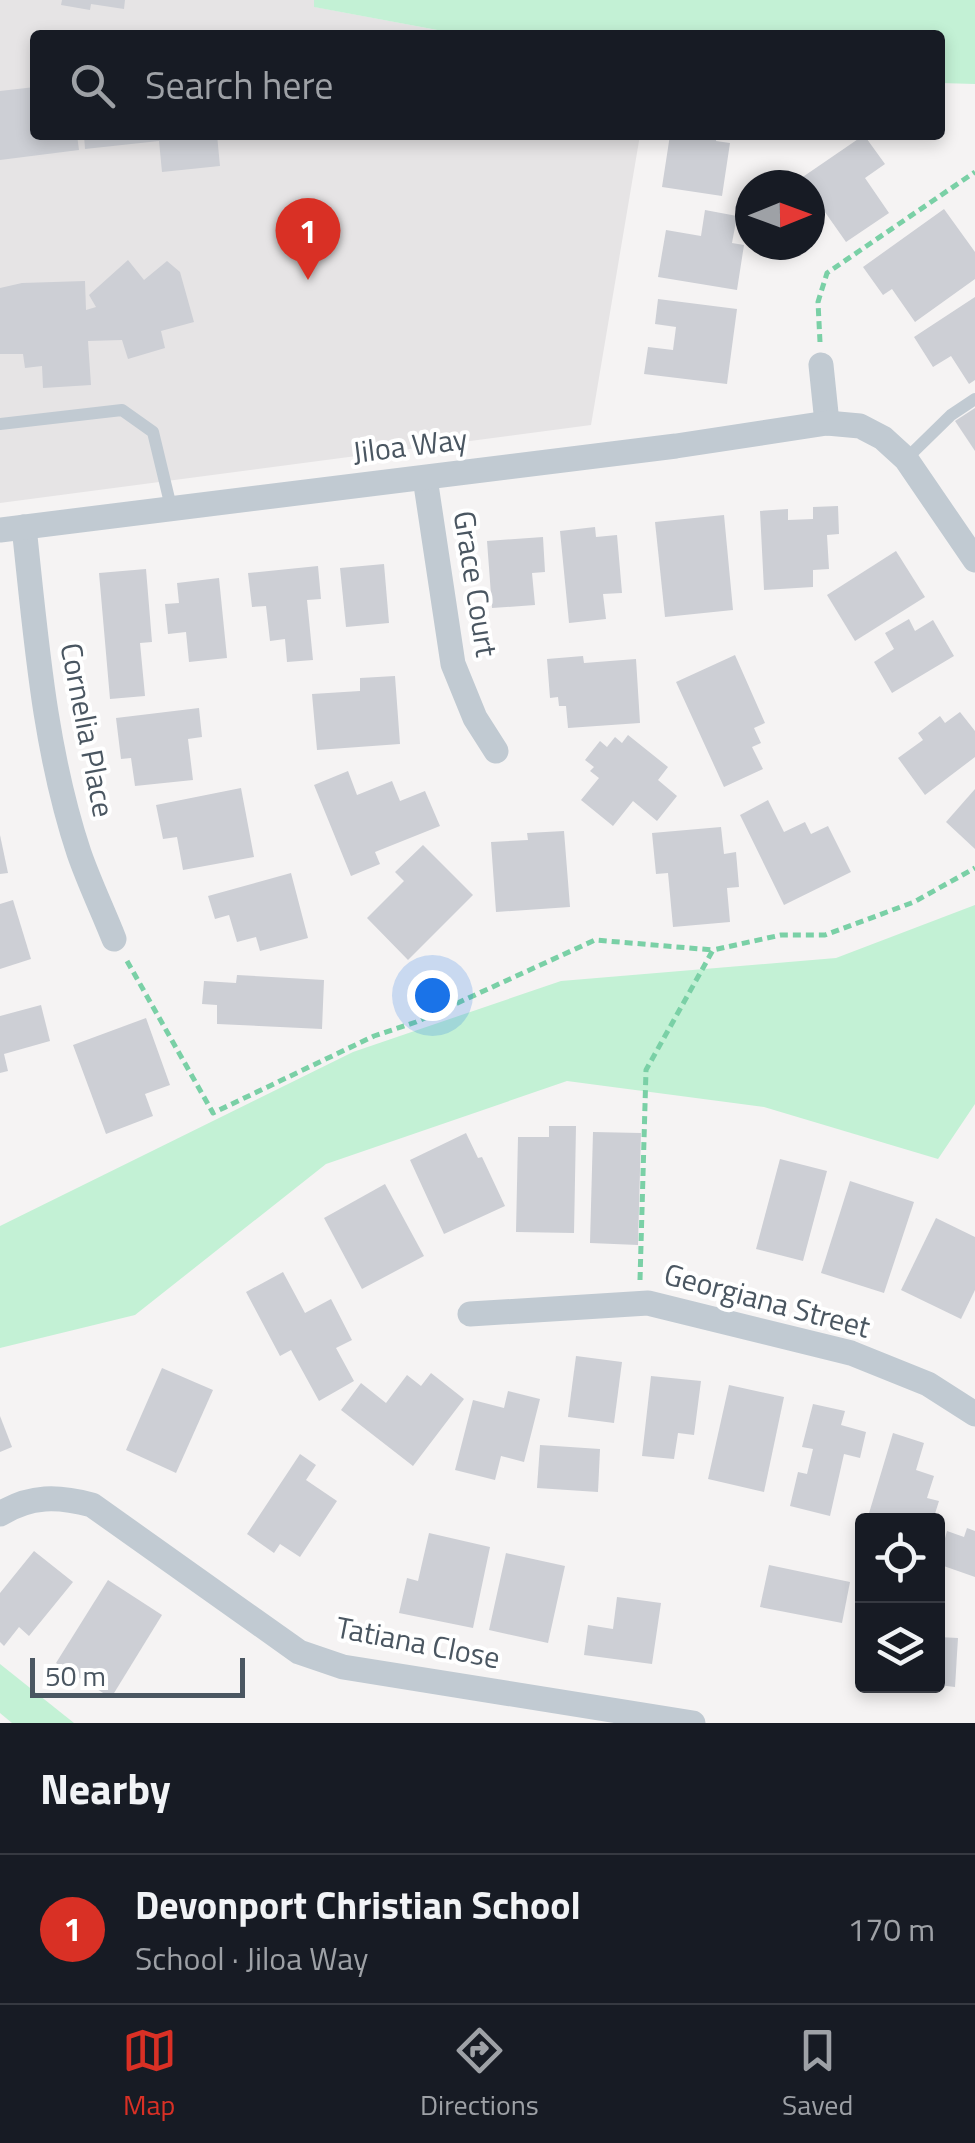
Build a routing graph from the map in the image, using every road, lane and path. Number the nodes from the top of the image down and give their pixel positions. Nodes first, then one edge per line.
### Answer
1 (975, 172) edge
2 (821, 365) joint
3 (975, 399) edge
4 (828, 423) junction
5 (0, 424) edge
6 (906, 458) junction
7 (425, 478) junction
8 (171, 507) junction
9 (12, 529) edge
10 (975, 560) edge
11 (496, 751) dead end
12 (975, 868) edge
13 (114, 939) joint
14 (713, 950) junction
15 (640, 1303) junction
16 (470, 1314) dead end
17 (975, 1414) edge
18 (0, 1514) edge
19 (693, 1723) edge

1 - 2 path
2 - 4 street
3 - 6 lane
4 - 6 street, Jiloa Way
4 - 7 street, Jiloa Way
5 - 8 lane
6 - 10 street, Jiloa Way
7 - 8 street, Jiloa Way
7 - 11 street, Grace Court
8 - 9 street, Jiloa Way
9 - 13 street, Cornelia Place
12 - 14 path
13 - 14 path
14 - 15 path
15 - 16 street, Georgiana Street
15 - 17 street, Georgiana Street
18 - 19 street, Tatiana Close

